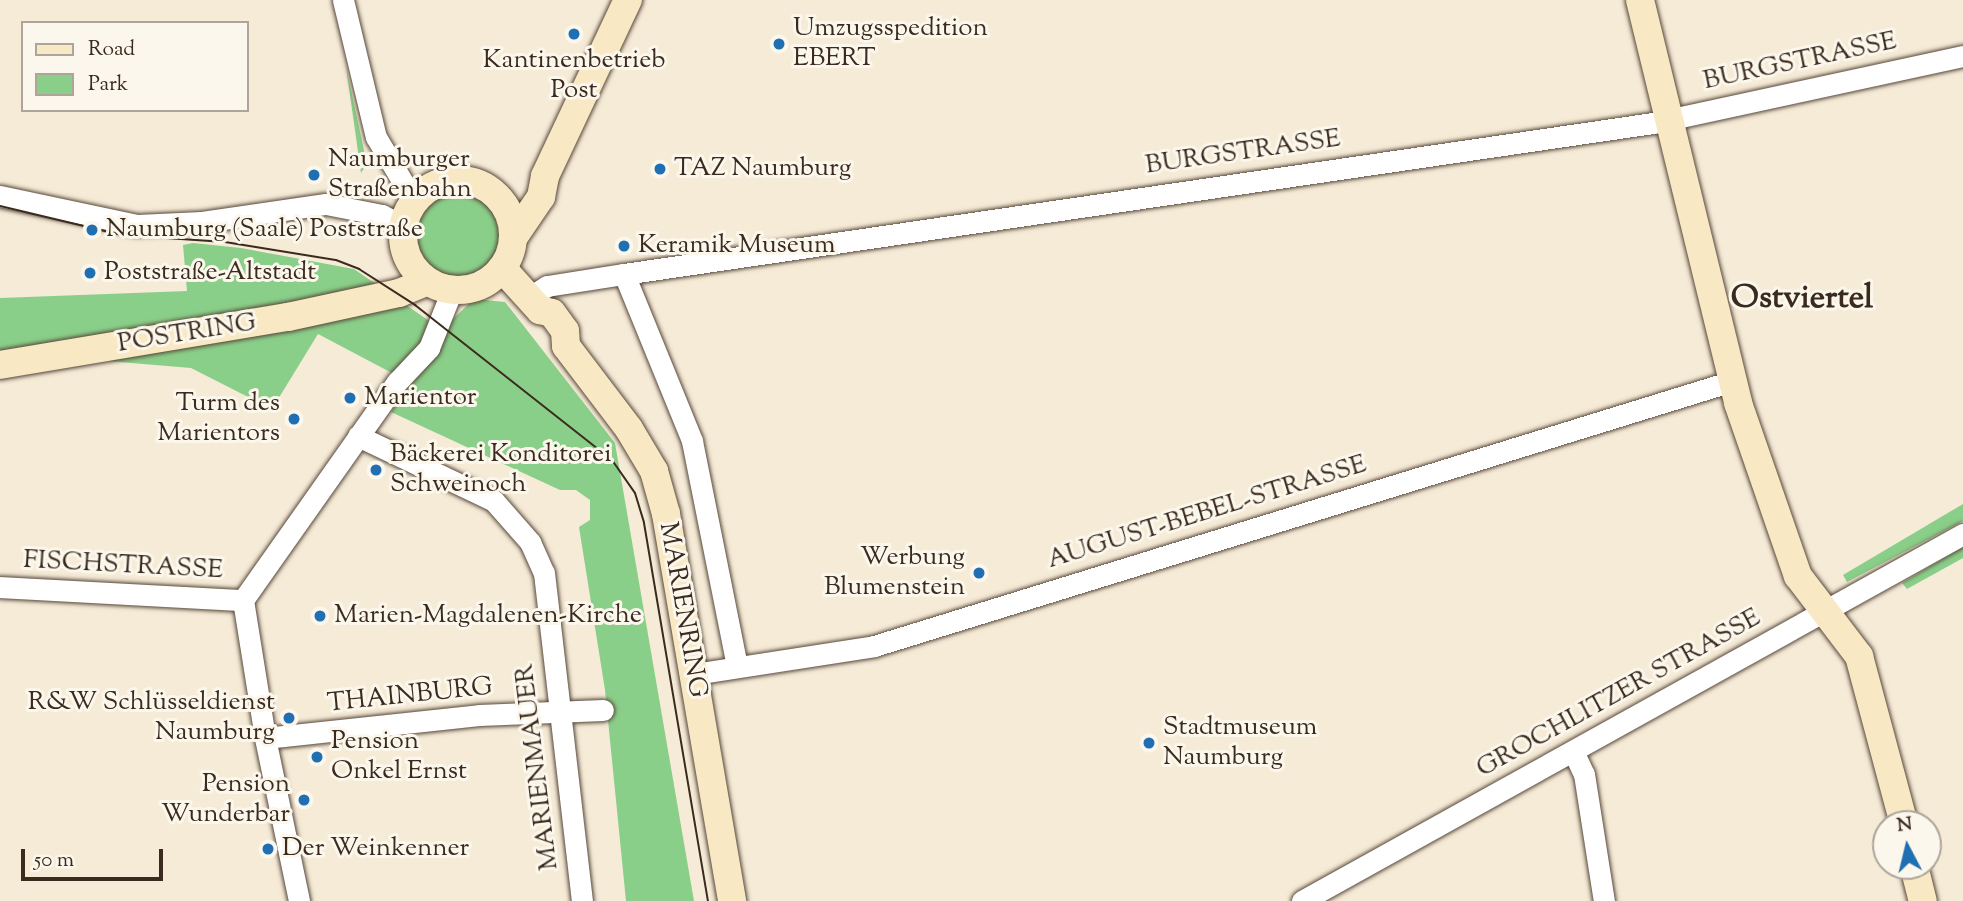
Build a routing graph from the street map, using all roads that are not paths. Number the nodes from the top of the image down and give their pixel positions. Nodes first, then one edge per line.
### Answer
1 (343, 0) edge
2 (628, 0) edge
3 (1640, 0) edge
4 (1963, 56) edge
5 (1667, 120) junction
6 (545, 176) junction
7 (494, 192) junction
8 (0, 197) edge
9 (408, 227) junction
10 (513, 237) junction
11 (502, 268) junction
12 (624, 274) junction
13 (440, 286) junction
14 (372, 296) junction
15 (535, 303) junction
16 (0, 365) edge
17 (1731, 381) junction
18 (358, 436) junction
19 (1963, 534) edge
20 (0, 587) edge
21 (243, 600) junction
22 (1825, 610) junction
23 (737, 667) junction
24 (694, 674) junction
25 (603, 710) dead end
26 (560, 713) junction
27 (265, 738) junction
28 (1574, 753) junction
29 (1900, 810) edge
30 (1918, 880) edge
31 (299, 901) edge
32 (582, 901) edge
33 (732, 901) edge
34 (1302, 901) edge
35 (1604, 901) edge
36 (1923, 901) edge

1 - 9 street
2 - 6 main road
3 - 5 main road
4 - 5 street, BURGSTRASSE
5 - 12 street, BURGSTRASSE
5 - 17 main road
6 - 7 main road
6 - 10 main road
7 - 9 main road
7 - 10 main road
8 - 9 street
9 - 13 main road
9 - 14 main road, POSTRING
10 - 11 main road
11 - 13 main road
11 - 15 main road, MARIENRING
12 - 15 street, BURGSTRASSE
12 - 23 street, MARIENRING
13 - 14 main road, POSTRING
13 - 18 street
14 - 16 main road, POSTRING
15 - 24 main road, MARIENRING
17 - 22 main road
17 - 23 street, AUGUST-BEBEL-STRASSE
18 - 21 street
18 - 26 street, MARIENMAUER
19 - 22 street, GROCHLITZER STRASSE
20 - 21 street, FISCHSTRASSE
21 - 27 street
22 - 28 street, GROCHLITZER STRASSE
22 - 29 main road
23 - 24 street, AUGUST-BEBEL-STRASSE
24 - 33 main road, MARIENRING
25 - 26 street, THAINBURG
26 - 27 street, THAINBURG
26 - 32 street, MARIENMAUER
27 - 31 street
28 - 34 street, GROCHLITZER STRASSE
28 - 35 street
30 - 36 main road

